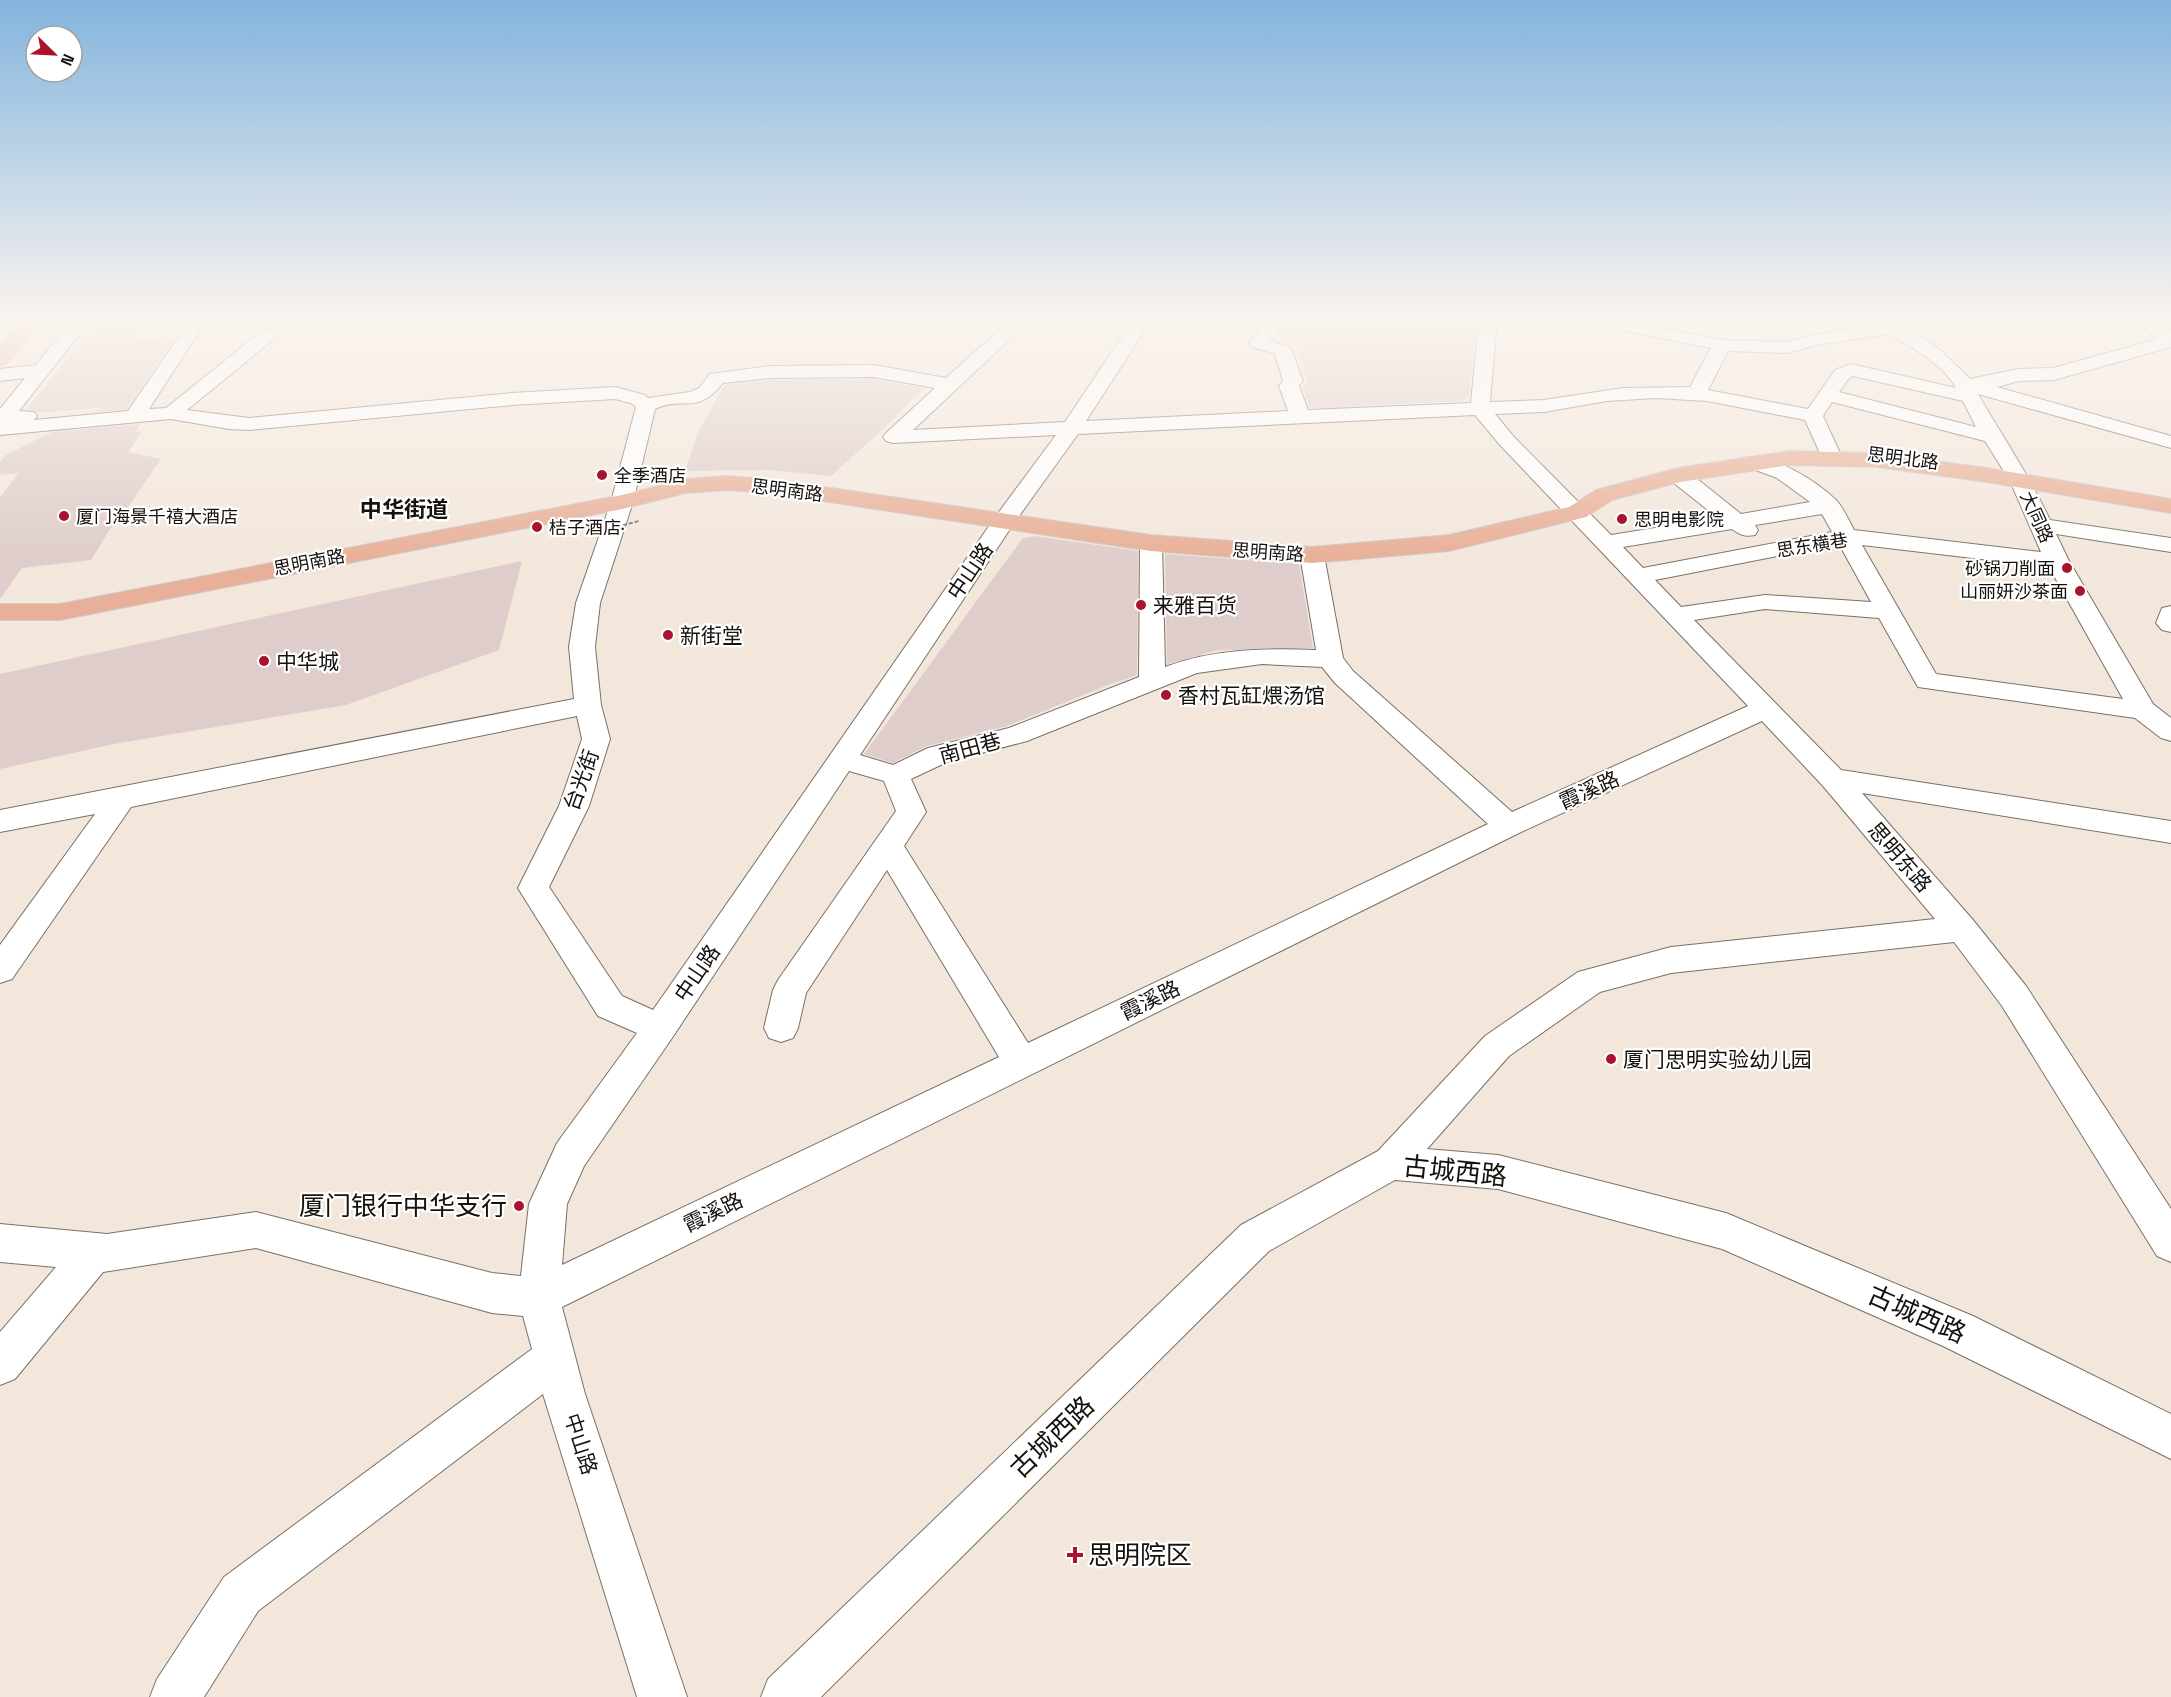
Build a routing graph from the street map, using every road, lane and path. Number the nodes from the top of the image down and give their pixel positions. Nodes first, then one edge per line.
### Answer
1 (17, 401) edge
2 (145, 401) edge
3 (186, 401) edge
4 (489, 401) edge
5 (641, 401) edge
6 (657, 401) edge
7 (932, 401) edge
8 (1089, 401) edge
9 (1294, 401) edge
10 (1481, 401) edge
11 (1564, 401) edge
12 (1734, 401) edge
13 (1824, 401) edge
14 (1849, 401) edge
15 (1973, 401) edge
16 (2027, 401) edge
17 (646, 406) junction
18 (1480, 408) junction
19 (138, 412) junction
20 (171, 413) junction
21 (1299, 416) junction
22 (1813, 416) junction
23 (1072, 427) junction
24 (0, 429) edge
25 (1992, 437) junction
26 (2171, 442) edge
27 (1829, 451) junction
28 (1752, 462) junction
29 (1678, 475) junction
30 (2018, 477) junction
31 (2171, 500) edge
32 (628, 504) junction
33 (1572, 506) junction
34 (1829, 506) junction
35 (2171, 506) edge
36 (1009, 516) junction
37 (1737, 522) junction
38 (2041, 525) junction
39 (594, 533) dead end
40 (1846, 537) junction
41 (1151, 543) junction
42 (1607, 543) junction
43 (2171, 545) edge
44 (1772, 551) junction
45 (1312, 555) junction
46 (2057, 561) junction
47 (1639, 576) junction
48 (0, 593) edge
49 (1887, 611) junction
50 (0, 612) edge
51 (2171, 613) edge
52 (1676, 615) junction
53 (2171, 626) edge
54 (1330, 659) junction
55 (1152, 681) junction
56 (588, 705) junction
57 (1765, 709) junction
58 (2143, 710) junction
59 (2171, 732) edge
60 (843, 759) junction
61 (895, 775) junction
62 (1833, 779) junction
63 (121, 800) junction
64 (0, 821) edge
65 (1509, 826) junction
66 (2171, 832) edge
67 (888, 846) junction
68 (1962, 928) junction
69 (0, 970) edge
70 (660, 1028) junction
71 (781, 1028) dead end
72 (1021, 1062) junction
73 (1391, 1163) junction
74 (0, 1243) edge
75 (2171, 1243) edge
76 (94, 1252) junction
77 (539, 1297) junction
78 (555, 1358) junction
79 (0, 1364) edge
80 (2171, 1437) edge
81 (175, 1697) edge
82 (662, 1697) edge
83 (786, 1697) edge

1 - 19 street
2 - 19 street
3 - 20 street
4 - 20 street
5 - 17 street
6 - 17 street
7 - 23 street
8 - 23 street, 中山路
9 - 21 street
10 - 18 street
11 - 18 street
12 - 22 street
13 - 22 street
14 - 25 street
15 - 25 street, 大同路
16 - 26 street
17 - 32 street, 台光街
18 - 21 street
18 - 33 street, 思明东路
19 - 20 street
19 - 24 street
21 - 23 street
22 - 27 street
23 - 36 street, 中山路
25 - 30 street, 大同路
27 - 30 main road, 思明北路
27 - 33 main road, 思明北路
28 - 29 main road, 思明北路
28 - 30 main road, 思明北路
28 - 34 street
29 - 33 main road, 思明北路
29 - 37 street
30 - 31 main road, 思明北路
30 - 35 main road, 思明北路
30 - 38 street, 大同路
32 - 36 main road, 思明南路
32 - 39 path, bridge
32 - 48 main road, 思明南路
32 - 50 main road, 思明南路
32 - 56 street, 台光街
33 - 36 main road, 思明南路
33 - 42 street, 思明东路
33 - 45 main road, 思明南路
34 - 37 street
34 - 40 street
36 - 41 main road, 思明南路
36 - 60 street, 中山路
37 - 42 street
37 - 44 street
38 - 43 street
38 - 46 street, 大同路
40 - 44 street, 思东横巷
40 - 46 street, 思东横巷
40 - 49 street
41 - 45 main road, 思明南路
41 - 55 street
42 - 47 street, 思明东路
44 - 47 street, 思东横巷
45 - 54 street
46 - 58 street, 大同路
47 - 52 street, 思明东路
49 - 52 street
49 - 58 street
51 - 53 street
52 - 57 street, 思明东路
54 - 55 street, 南田巷
54 - 65 street
55 - 61 street, 南田巷
56 - 63 street
56 - 70 street, 台光街
57 - 62 street, 思明东路
57 - 65 street, 霞溪路
58 - 59 street, 大同路
60 - 61 street
60 - 70 street, 中山路
61 - 67 street
62 - 66 street
62 - 68 street, 思明东路
63 - 64 street
63 - 69 street
65 - 72 street, 霞溪路
67 - 71 street
67 - 72 street
68 - 73 street
68 - 75 street, 思明东路
70 - 77 street, 中山路
72 - 77 street, 霞溪路
73 - 80 street, 古城西路
73 - 83 street, 古城西路
74 - 76 street
76 - 77 street
76 - 79 street
77 - 78 street, 中山路
78 - 81 street
78 - 82 street, 中山路

